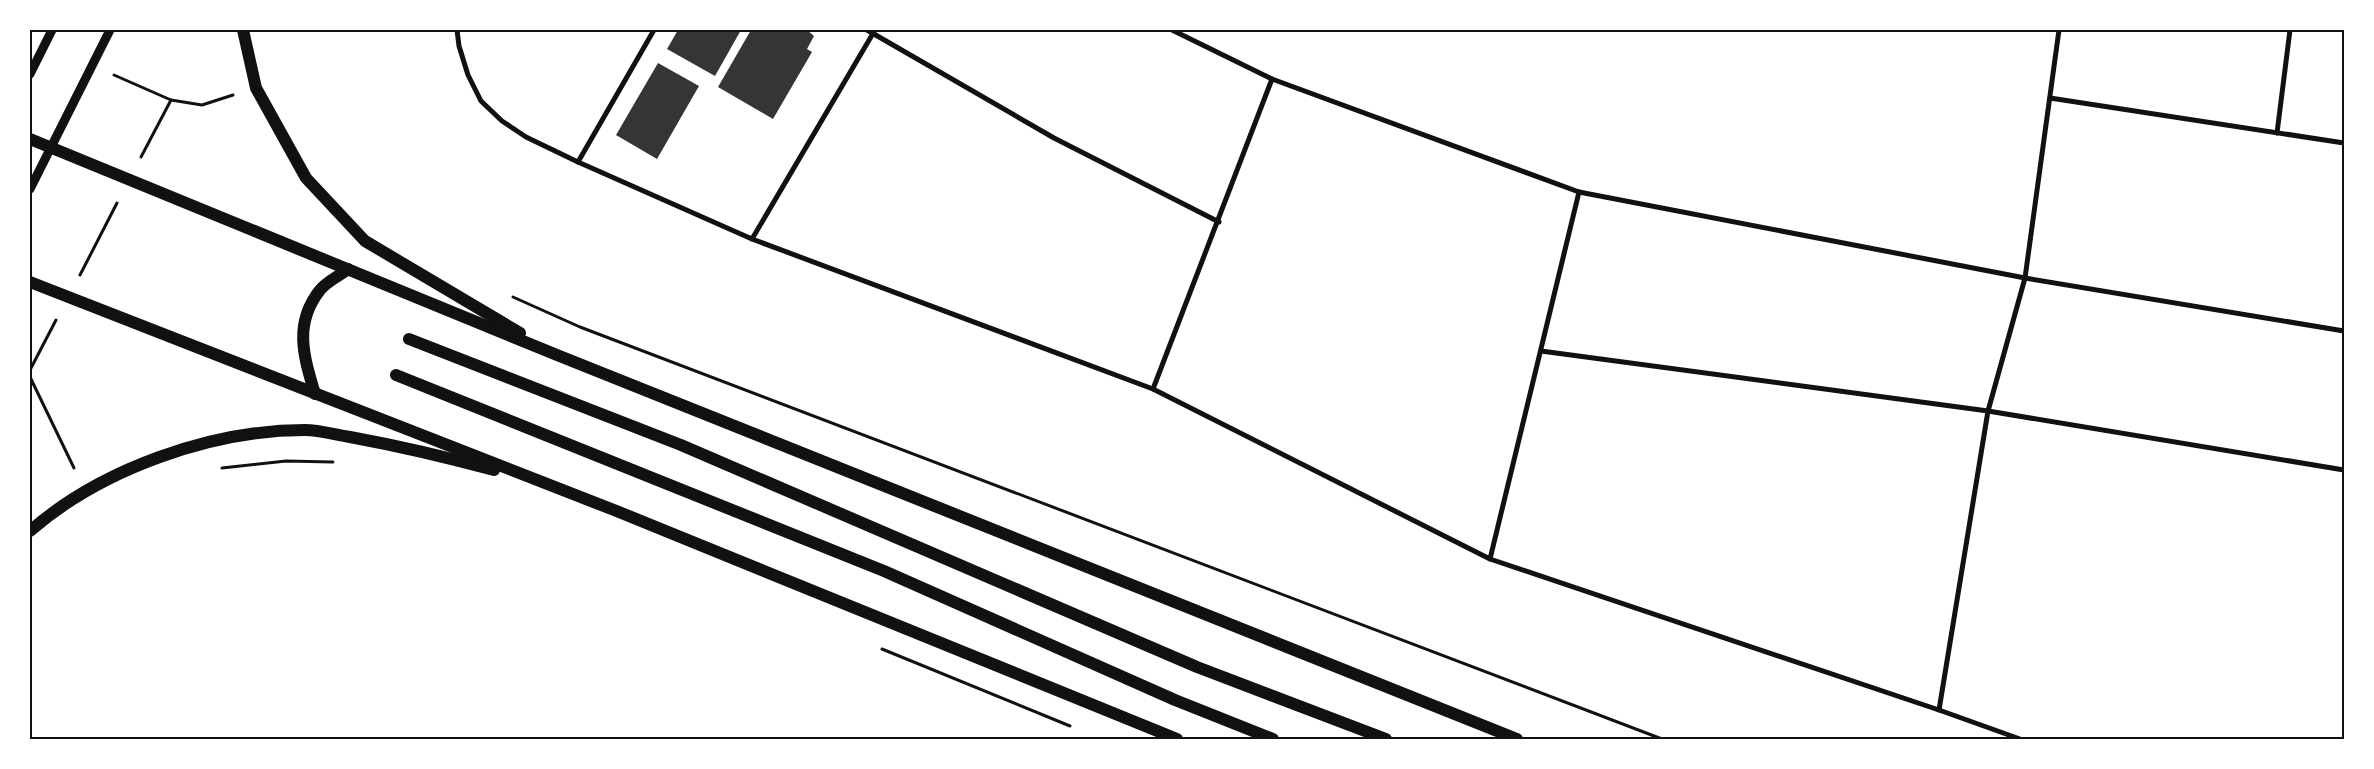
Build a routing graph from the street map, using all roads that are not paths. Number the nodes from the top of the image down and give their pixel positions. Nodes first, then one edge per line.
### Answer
1 (52, 30) edge
2 (110, 30) edge
3 (243, 30) edge
4 (457, 30) edge
5 (654, 30) edge
6 (867, 30) edge
7 (1172, 30) edge
8 (2059, 30) edge
9 (2290, 30) edge
10 (874, 32) edge
11 (30, 74) edge
12 (1272, 79) junction
13 (2050, 98) junction
14 (2277, 133) junction
15 (30, 139) edge
16 (2344, 144) edge
17 (50, 148) junction
18 (578, 162) junction
19 (30, 189) edge
20 (1579, 192) junction
21 (1218, 222) junction
22 (752, 239) junction
23 (348, 269) junction
24 (2025, 278) junction
25 (30, 282) edge
26 (2344, 331) edge
27 (409, 339) dead end
28 (1541, 351) junction
29 (557, 354) junction
30 (396, 375) dead end
31 (1153, 389) junction
32 (315, 394) junction
33 (1988, 412) junction
34 (2344, 470) edge
35 (562, 489) junction
36 (30, 531) edge
37 (1490, 559) junction
38 (1939, 710) junction
39 (1177, 739) edge
40 (1273, 739) edge
41 (1386, 739) edge
42 (1517, 739) edge
43 (2020, 739) edge

1 - 11 street
2 - 17 street
3 - 29 main road
4 - 18 street
5 - 18 street
6 - 10 street
7 - 12 street
8 - 13 street
9 - 14 street
10 - 21 street
10 - 22 street
12 - 20 street
12 - 21 street
13 - 14 street
13 - 24 street
14 - 16 street
15 - 17 main road
17 - 19 street
17 - 23 main road
18 - 22 street
20 - 24 street
20 - 28 street
21 - 31 street
22 - 31 street
23 - 29 main road
23 - 32 main road
24 - 26 street
24 - 33 street
25 - 32 main road
27 - 41 main road
28 - 33 street
28 - 37 street
29 - 42 main road
30 - 40 main road
31 - 37 street
32 - 35 main road
33 - 34 street
33 - 38 street
35 - 36 main road
35 - 39 main road
37 - 38 street
38 - 43 street

